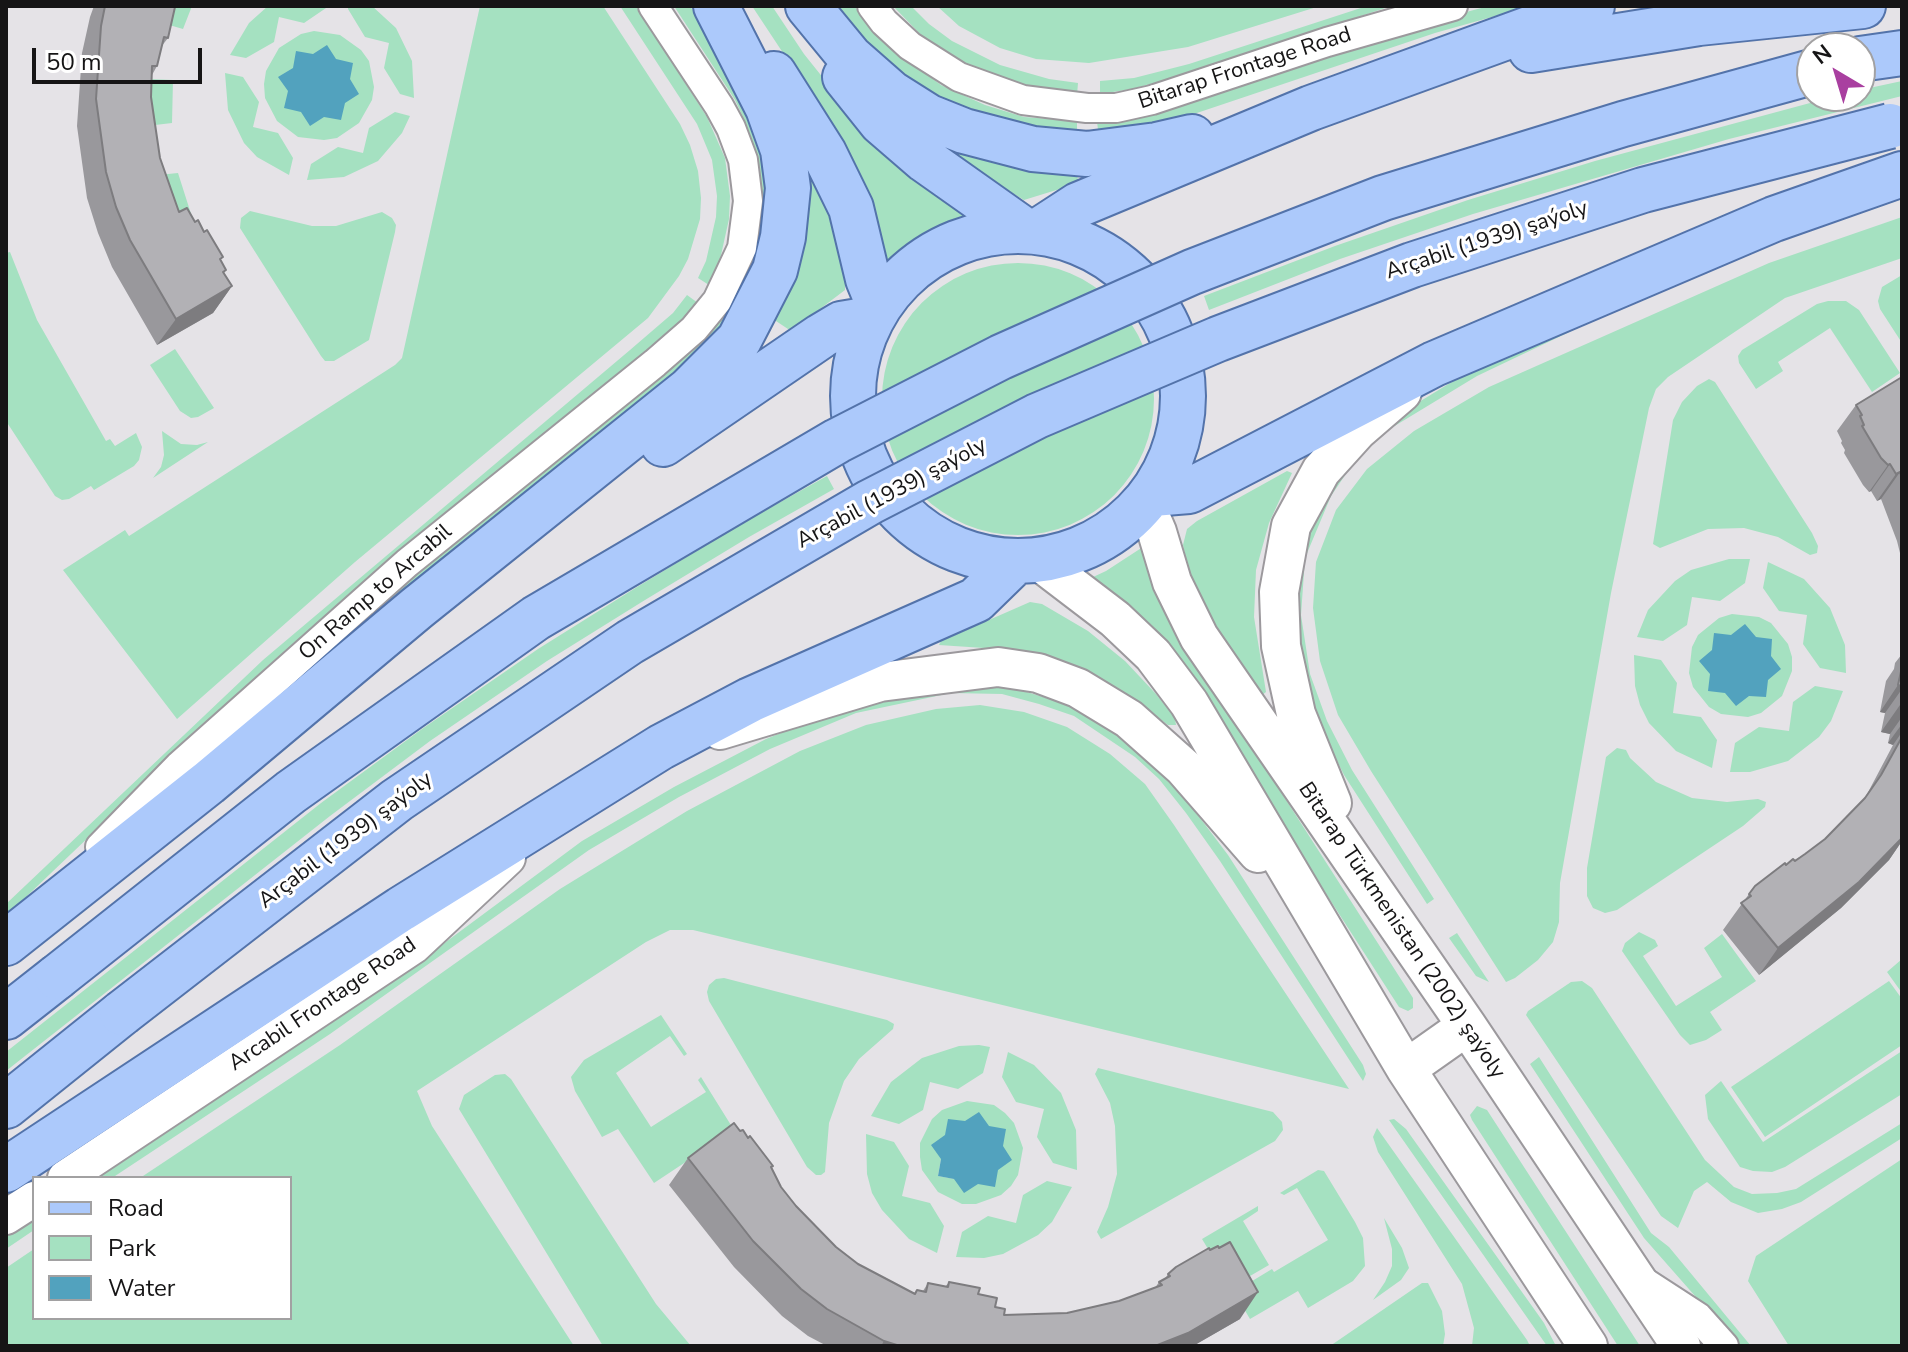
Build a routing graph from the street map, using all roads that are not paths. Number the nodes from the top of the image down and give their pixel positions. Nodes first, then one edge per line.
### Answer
1 (653, 6) edge
2 (716, 6) edge
3 (727, 6) edge
4 (799, 6) edge
5 (808, 6) edge
6 (872, 6) edge
7 (1453, 6) edge
8 (1592, 6) edge
9 (1863, 6) edge
10 (1902, 53) edge
11 (1876, 57) edge
12 (1414, 70) junction
13 (1796, 76) edge
14 (1311, 108) junction
15 (1896, 125) edge
16 (1902, 174) edge
17 (1031, 230) junction
18 (875, 313) junction
19 (1434, 364) junction
20 (1148, 499) junction
21 (1027, 562) junction
22 (417, 608) junction
23 (661, 747) junction
24 (562, 806) junction
25 (1391, 915) junction
26 (6, 943) edge
27 (1335, 949) junction
28 (6, 1017) edge
29 (1467, 1026) junction
30 (1406, 1069) junction
31 (6, 1106) edge
32 (6, 1170) edge
33 (68, 1176) edge
34 (32, 1200) edge
35 (6, 1217) edge
36 (1635, 1276) junction
37 (1564, 1328) edge
38 (1588, 1346) edge
39 (1681, 1346) edge
40 (1724, 1346) edge

1 - 26 street, On Ramp to Arcabil
2 - 22 main road
3 - 18 main road
4 - 17 main road
5 - 14 main road
6 - 7 street, Bitarap Frontage Road
8 - 12 main road
9 - 12 main road
10 - 11 main road
12 - 14 main road
13 - 28 main road, bridge
14 - 17 main road
15 - 31 main road, Arçabil (1939) şaýoly, bridge
16 - 19 main road
17 - 18 main road
17 - 20 main road
18 - 21 main road
18 - 22 main road
19 - 20 main road
19 - 25 main road
20 - 21 main road
20 - 25 main road, Bitarap Türkmenistan (2002) şaýoly
21 - 23 main road
21 - 27 main road
22 - 26 main road
23 - 24 main road
23 - 27 main road
24 - 32 main road
24 - 33 street, Arcabil Frontage Road
25 - 29 main road, Bitarap Türkmenistan (2002) şaýoly
27 - 30 main road
29 - 30 main road
29 - 36 main road, Bitarap Türkmenistan (2002) şaýoly
30 - 37 main road
34 - 35 street
36 - 39 main road, Bitarap Türkmenistan (2002) şaýoly
36 - 40 street
37 - 38 main road

